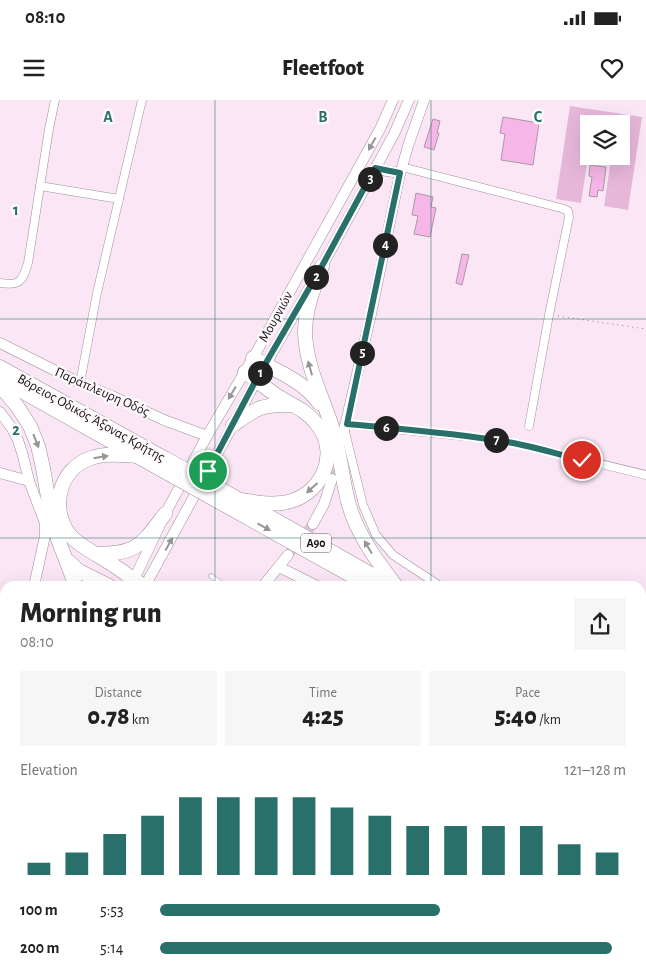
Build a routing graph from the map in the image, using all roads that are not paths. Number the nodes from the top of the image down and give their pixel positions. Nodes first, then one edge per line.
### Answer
1 (55, 100) edge
2 (142, 100) edge
3 (409, 100) edge
4 (424, 100) edge
5 (391, 102) edge
6 (375, 168) junction
7 (401, 170) junction
8 (40, 186) junction
9 (119, 199) junction
10 (322, 266) junction
11 (0, 283) edge
12 (0, 343) edge
13 (259, 361) junction
14 (0, 367) edge
15 (250, 376) junction
16 (0, 379) edge
17 (80, 383) junction
18 (0, 386) edge
19 (294, 405) junction
20 (0, 412) edge
21 (327, 414) junction
22 (234, 425) junction
23 (529, 426) dead end
24 (345, 432) junction
25 (207, 436) junction
26 (137, 456) junction
27 (163, 464) junction
28 (0, 473) edge
29 (646, 475) edge
30 (332, 479) tunnel mouth
31 (29, 481) junction
32 (222, 497) junction
33 (240, 500) junction
34 (165, 514) junction
35 (313, 524) tunnel mouth
36 (96, 554) junction
37 (288, 555) tunnel mouth
38 (64, 556) junction
39 (279, 567) junction
40 (211, 576) dead end
41 (35, 581) edge
42 (74, 581) edge
43 (98, 581) edge
44 (134, 581) edge
45 (140, 581) edge
46 (141, 581) edge
47 (218, 581) edge
48 (267, 581) edge
49 (307, 581) edge
50 (362, 581) edge
51 (383, 581) edge
52 (392, 581) edge
53 (432, 581) edge

1 - 8 street
2 - 9 street
3 - 6 main road
4 - 7 main road
5 -> 13 main road, Μουρνιών
6 - 7 main road
6 - 10 main road
7 - 23 street
7 - 24 main road
8 - 9 street
8 - 11 street
9 - 17 street
10 - 13 main road
21 -> 10 highway
12 - 17 main road, Παράπλευρη Οδός
13 - 15 main road
13 - 21 highway
14 - 27 highway, Βόρειος Οδικός Άξονας Κρήτης / Α90
15 - 19 highway
15 - 22 main road
15 -> 25 main road
16 - 26 highway, Βόρειος Οδικός Άξονας Κρήτης / Α90
17 - 25 main road, Παράπλευρη Οδός
18 -> 38 highway
19 - 22 highway
19 -> 33 highway
20 - 31 main road
52 -> 21 highway
46 -> 22 main road
24 - 29 street
24 - 53 street
25 - 34 main road
26 - 27 highway, Βόρειος Οδικός Άξονας Κρήτης / Α90
36 -> 26 highway
27 - 32 highway, Βόρειος Οδικός Άξονας Κρήτης / Α90, bridge
28 - 31 main road
30 - 35 main road
31 - 41 main road
32 - 33 highway, Βόρειος Οδικός Άξονας Κρήτης / Α90
32 -> 50 highway, Βόρειος Οδικός Άξονας Κρήτης / Α90
33 - 51 highway, Βόρειος Οδικός Άξονας Κρήτης / Α90
34 - 36 highway
34 - 45 main road
36 - 44 highway
37 - 39 main road
38 - 42 highway
38 - 43 highway
39 - 48 main road
39 - 49 main road
40 - 47 lane

